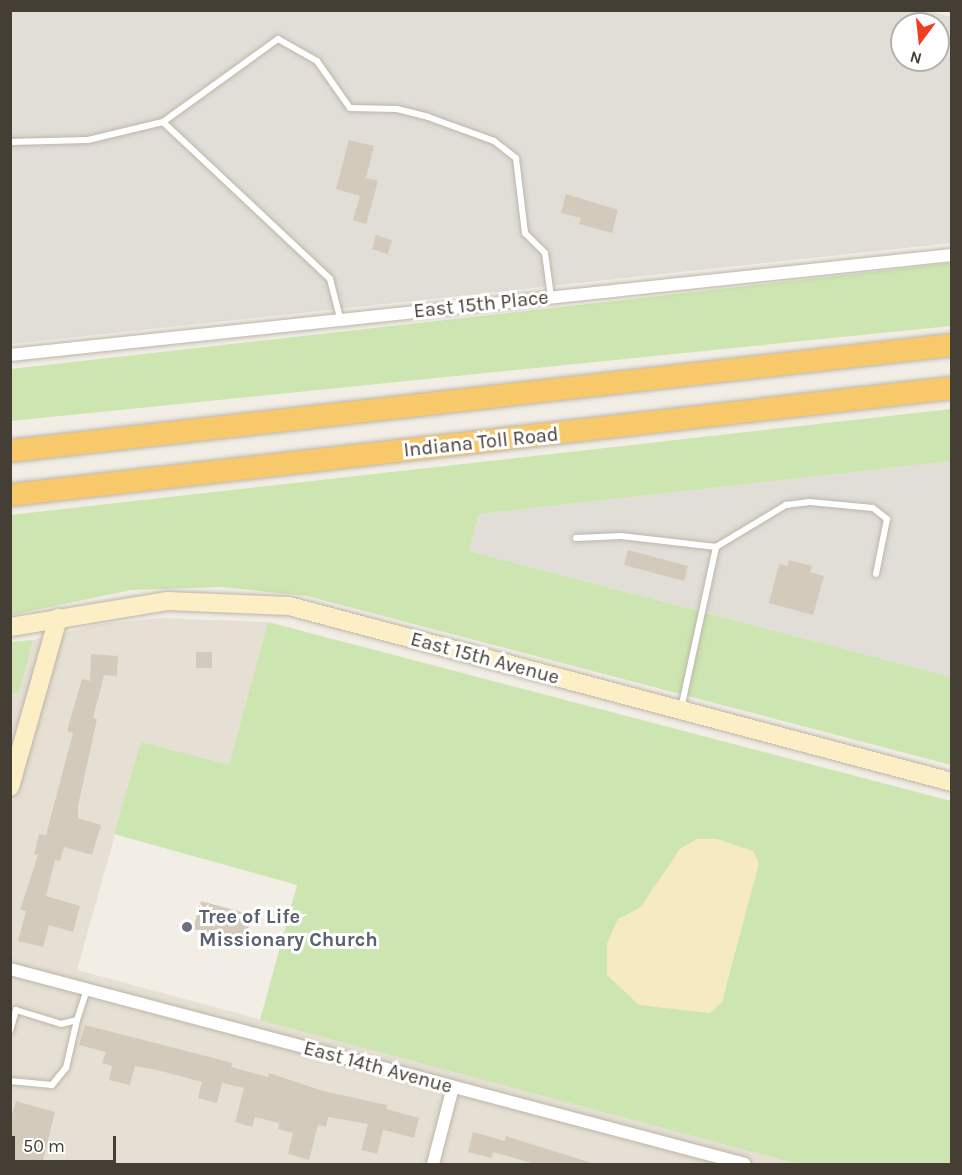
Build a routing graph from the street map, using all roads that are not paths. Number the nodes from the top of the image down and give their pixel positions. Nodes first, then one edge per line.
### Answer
1 (163, 122) junction
2 (10, 142) edge
3 (951, 255) edge
4 (551, 297) junction
5 (340, 318) junction
6 (951, 345) edge
7 (10, 355) edge
8 (951, 388) edge
9 (10, 451) edge
10 (10, 495) edge
11 (576, 538) dead end
12 (716, 548) junction
13 (876, 574) dead end
14 (58, 618) junction
15 (10, 627) edge
16 (681, 710) junction
17 (951, 782) edge
18 (10, 787) edge
19 (10, 969) edge
20 (87, 989) junction
21 (77, 1020) junction
22 (10, 1031) edge
23 (10, 1081) edge
24 (453, 1087) junction
25 (433, 1164) edge
26 (745, 1164) edge

1 - 2 lane
1 - 4 lane
1 - 5 lane
3 - 4 street, East 15th Place
4 - 5 street, East 15th Place
5 - 7 street, East 15th Place
6 - 9 highway
8 - 10 highway, Indiana Toll Road
11 - 12 lane
12 - 13 lane
12 - 16 lane
14 - 15 street, East 15th Avenue
14 - 16 street, East 15th Avenue
14 - 18 street
16 - 17 street, East 15th Avenue
19 - 20 street, East 14th Avenue
20 - 21 lane
20 - 24 street, East 14th Avenue
21 - 22 lane
21 - 23 lane
24 - 25 street
24 - 26 street, East 14th Avenue

